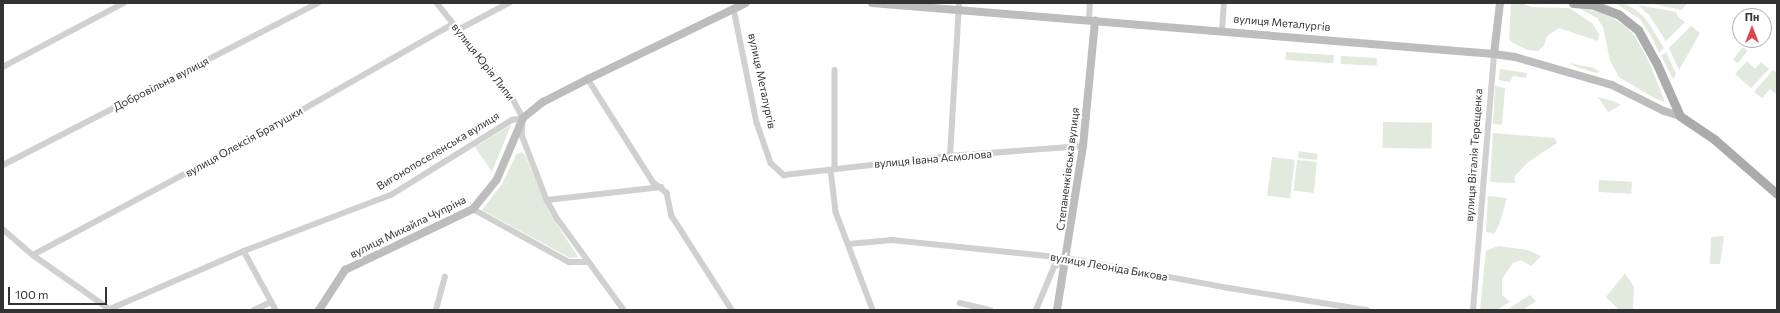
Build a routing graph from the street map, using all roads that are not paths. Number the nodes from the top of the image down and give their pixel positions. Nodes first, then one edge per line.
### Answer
1 (124, 3) edge
2 (318, 3) edge
3 (437, 3) edge
4 (509, 3) edge
5 (746, 3) edge
6 (872, 3) edge
7 (1090, 3) edge
8 (1224, 3) edge
9 (1500, 3) edge
10 (1573, 3) edge
11 (959, 7) edge
12 (734, 9) junction
13 (1092, 21) junction
14 (453, 24) junction
15 (458, 30) junction
16 (1222, 31) junction
17 (1494, 54) junction
18 (3, 66) edge
19 (835, 70) dead end
20 (588, 78) junction
21 (1680, 116) junction
22 (523, 118) junction
23 (1083, 146) junction
24 (950, 156) junction
25 (3, 165) edge
26 (833, 169) junction
27 (784, 175) joint
28 (661, 187) junction
29 (1777, 194) edge
30 (547, 200) junction
31 (473, 209) junction
32 (3, 229) edge
33 (848, 244) junction
34 (244, 251) junction
35 (33, 255) junction
36 (1067, 258) junction
37 (588, 262) junction
38 (445, 277) dead end
39 (271, 302) junction
40 (960, 303) dead end
41 (111, 309) edge
42 (254, 310) edge
43 (276, 310) edge
44 (320, 310) edge
45 (436, 310) edge
46 (624, 310) edge
47 (732, 310) edge
48 (873, 310) edge
49 (990, 310) edge
50 (1036, 310) edge
51 (1057, 310) edge
52 (1367, 310) edge
53 (1473, 310) edge

1 - 18 street
2 - 25 street, Добровільна вулиця
3 - 14 street, вулиця Юрія Липи
4 - 15 street
5 - 12 main road, Вигонопоселенська вулиця
6 - 11 main road, вулиця Металургів
7 - 13 street, Степаненківська вулиця
8 - 16 street
9 - 17 main road, вулиця Віталія Терещенка
10 - 21 main road
11 - 13 main road, вулиця Металургів
11 - 24 street
12 - 20 main road, Вигонопоселенська вулиця
12 - 27 street, вулиця Металургів
13 - 16 main road, вулиця Металургів
13 - 23 main road, Степаненківська вулиця
14 - 15 street, вулиця Юрія Липи
14 - 35 street, вулиця Олексія Братушки
15 - 22 street, вулиця Юрія Липи
16 - 17 main road, вулиця Металургів
17 - 21 main road, вулиця Металургів
17 - 53 street, вулиця Віталія Терещенка
19 - 26 street
20 - 22 main road, Вигонопоселенська вулиця
20 - 28 street
21 - 29 main road, вулиця Металургів
22 - 30 street, вулиця Юрія Липи
22 - 31 main road, вулиця Михайла Чупріна
22 - 34 street, Вигонопоселенська вулиця
23 - 24 street, вулиця Івана Асмолова
23 - 36 main road, Степаненківська вулиця
24 - 26 street, вулиця Івана Асмолова
26 - 27 street, вулиця Івана Асмолова
26 - 33 street
28 - 30 street
28 - 47 street
30 - 37 street, вулиця Юрія Липи
31 - 37 street
31 - 44 main road, вулиця Михайла Чупріна
32 - 35 street
33 - 36 street, вулиця Леоніда Бикова
33 - 48 street
34 - 39 street
34 - 41 street, Вигонопоселенська вулиця
35 - 41 street
36 - 50 street
36 - 51 main road, Степаненківська вулиця
36 - 52 street, вулиця Леоніда Бикова
37 - 46 street, вулиця Юрія Липи
38 - 45 street
39 - 42 street
39 - 43 street
40 - 49 street

